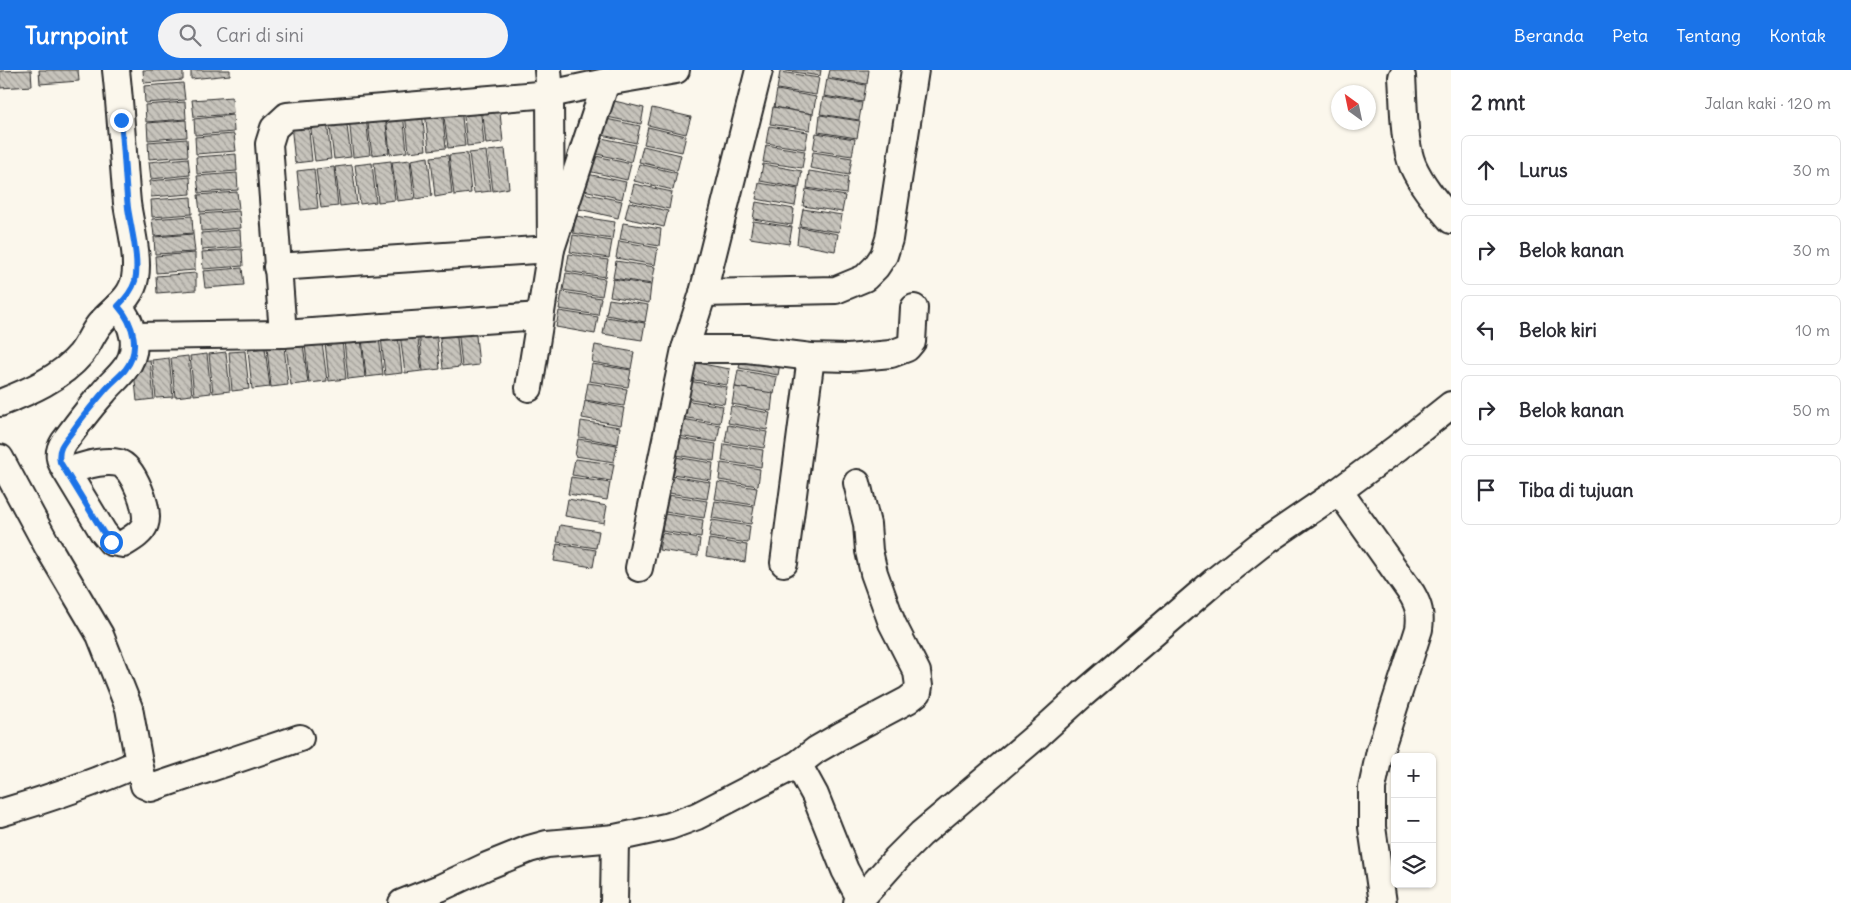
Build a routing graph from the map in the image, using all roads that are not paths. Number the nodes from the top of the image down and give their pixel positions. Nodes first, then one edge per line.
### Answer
1 (116, 70) edge
2 (676, 70) edge
3 (759, 70) edge
4 (915, 70) edge
5 (1402, 77) dead end
6 (549, 82) edge
7 (606, 82) junction
8 (1451, 220) edge
9 (551, 249) junction
10 (277, 267) junction
11 (703, 293) junction
12 (118, 306) junction
13 (914, 308) dead end
14 (540, 316) junction
15 (283, 334) junction
16 (134, 336) junction
17 (684, 349) junction
18 (811, 357) junction
19 (529, 388) dead end
20 (0, 403) edge
21 (1451, 405) edge
22 (0, 458) edge
23 (66, 471) dead end
24 (857, 483) dead end
25 (1339, 492) junction
26 (784, 563) dead end
27 (639, 568) dead end
28 (300, 738) dead end
29 (139, 763) junction
30 (798, 764) junction
31 (0, 813) edge
32 (616, 838) junction
33 (858, 901) edge
34 (402, 903) edge
35 (614, 903) edge
36 (1383, 903) edge

1 - 12 street
2 - 7 street
3 - 11 street
4 - 11 street
5 - 8 street
6 - 7 street
6 - 9 street
6 - 10 street
7 - 9 street
9 - 10 street
9 - 14 street
10 - 15 street
11 - 17 street
12 - 16 street
12 - 20 street
13 - 18 street
14 - 15 street
14 - 19 street
15 - 16 street
16 - 23 street
17 - 18 street
17 - 27 street
18 - 26 street
21 - 25 street
22 - 29 street
24 - 30 street
25 - 33 street
25 - 36 street
28 - 29 street
29 - 31 street
30 - 32 street
30 - 33 street
32 - 34 street
32 - 35 street

